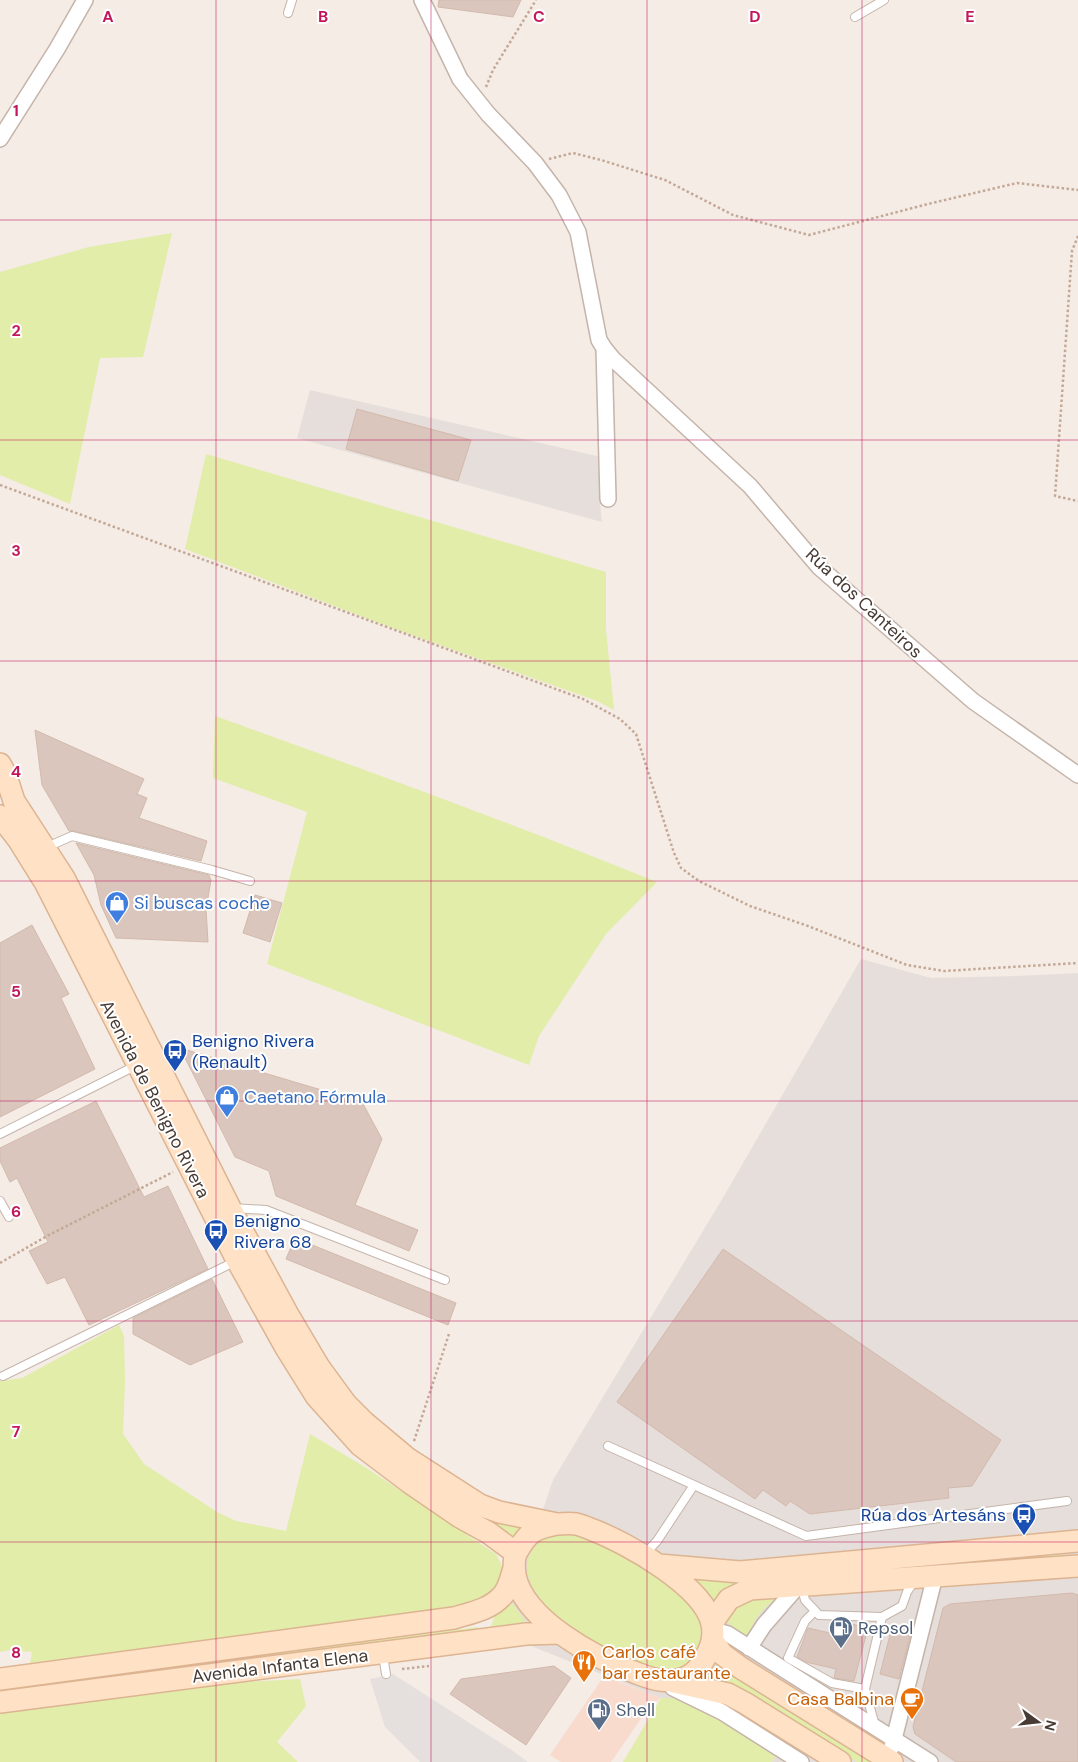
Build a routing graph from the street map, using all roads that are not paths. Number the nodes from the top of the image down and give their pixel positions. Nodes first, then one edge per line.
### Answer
1 (84, 0) edge
2 (292, 0) edge
3 (422, 0) edge
4 (884, 0) edge
5 (288, 13) dead end
6 (855, 17) dead end
7 (0, 139) edge
8 (604, 348) junction
9 (608, 499) dead end
10 (0, 764) edge
11 (1078, 775) edge
12 (0, 816) edge
13 (45, 848) junction
14 (250, 881) dead end
15 (138, 1065) junction
16 (0, 1134) edge
17 (0, 1201) edge
18 (230, 1208) junction
19 (9, 1217) dead end
20 (237, 1260) junction
21 (445, 1280) dead end
22 (3, 1376) dead end
23 (608, 1446) dead end
24 (694, 1485) junction
25 (1067, 1501) dead end
26 (556, 1524) junction
27 (1078, 1541) edge
28 (515, 1560) junction
29 (652, 1560) junction
30 (1078, 1566) edge
31 (926, 1577) junction
32 (800, 1586) junction
33 (815, 1611) junction
34 (882, 1617) junction
35 (712, 1631) junction
36 (559, 1633) junction
37 (749, 1648) junction
38 (383, 1653) junction
39 (794, 1669) junction
40 (386, 1674) dead end
41 (0, 1679) edge
42 (664, 1681) junction
43 (865, 1689) junction
44 (0, 1702) edge
45 (876, 1728) junction
46 (891, 1753) edge
47 (801, 1762) edge
48 (840, 1762) edge
49 (930, 1762) edge

1 - 7 street
2 - 5 lane
3 - 8 street
4 - 6 lane
8 - 9 street
8 - 11 street, Rúa dos Canteiros
10 - 13 main road, Avenida de Benigno Rivera
12 - 15 main road, Avenida de Benigno Rivera
13 - 14 lane
13 - 18 main road, Avenida de Benigno Rivera
15 - 16 lane
15 - 20 main road, Avenida de Benigno Rivera
17 - 19 lane
18 - 21 lane
18 - 26 main road, Avenida de Benigno Rivera
20 - 22 lane
20 - 28 main road, Avenida de Benigno Rivera
23 - 24 lane
24 - 25 lane
24 - 29 lane
26 - 28 main road, Avenida Infanta Elena
26 - 29 main road
27 - 29 main road
28 - 36 main road
28 - 41 main road, Avenida Infanta Elena
29 - 35 main road
30 - 31 main road
31 - 32 main road
31 - 34 lane
31 - 46 street
32 - 33 lane
32 - 35 main road
32 - 37 street
33 - 34 lane
33 - 39 lane
34 - 43 lane
35 - 37 street
35 - 42 main road
35 - 46 main road
36 - 38 main road, Avenida Infanta Elena
36 - 42 main road
37 - 39 street
38 - 40 lane
38 - 44 main road, Avenida Infanta Elena
39 - 43 lane
39 - 45 street
42 - 47 street
42 - 48 main road
43 - 45 lane
45 - 46 street
46 - 49 street

